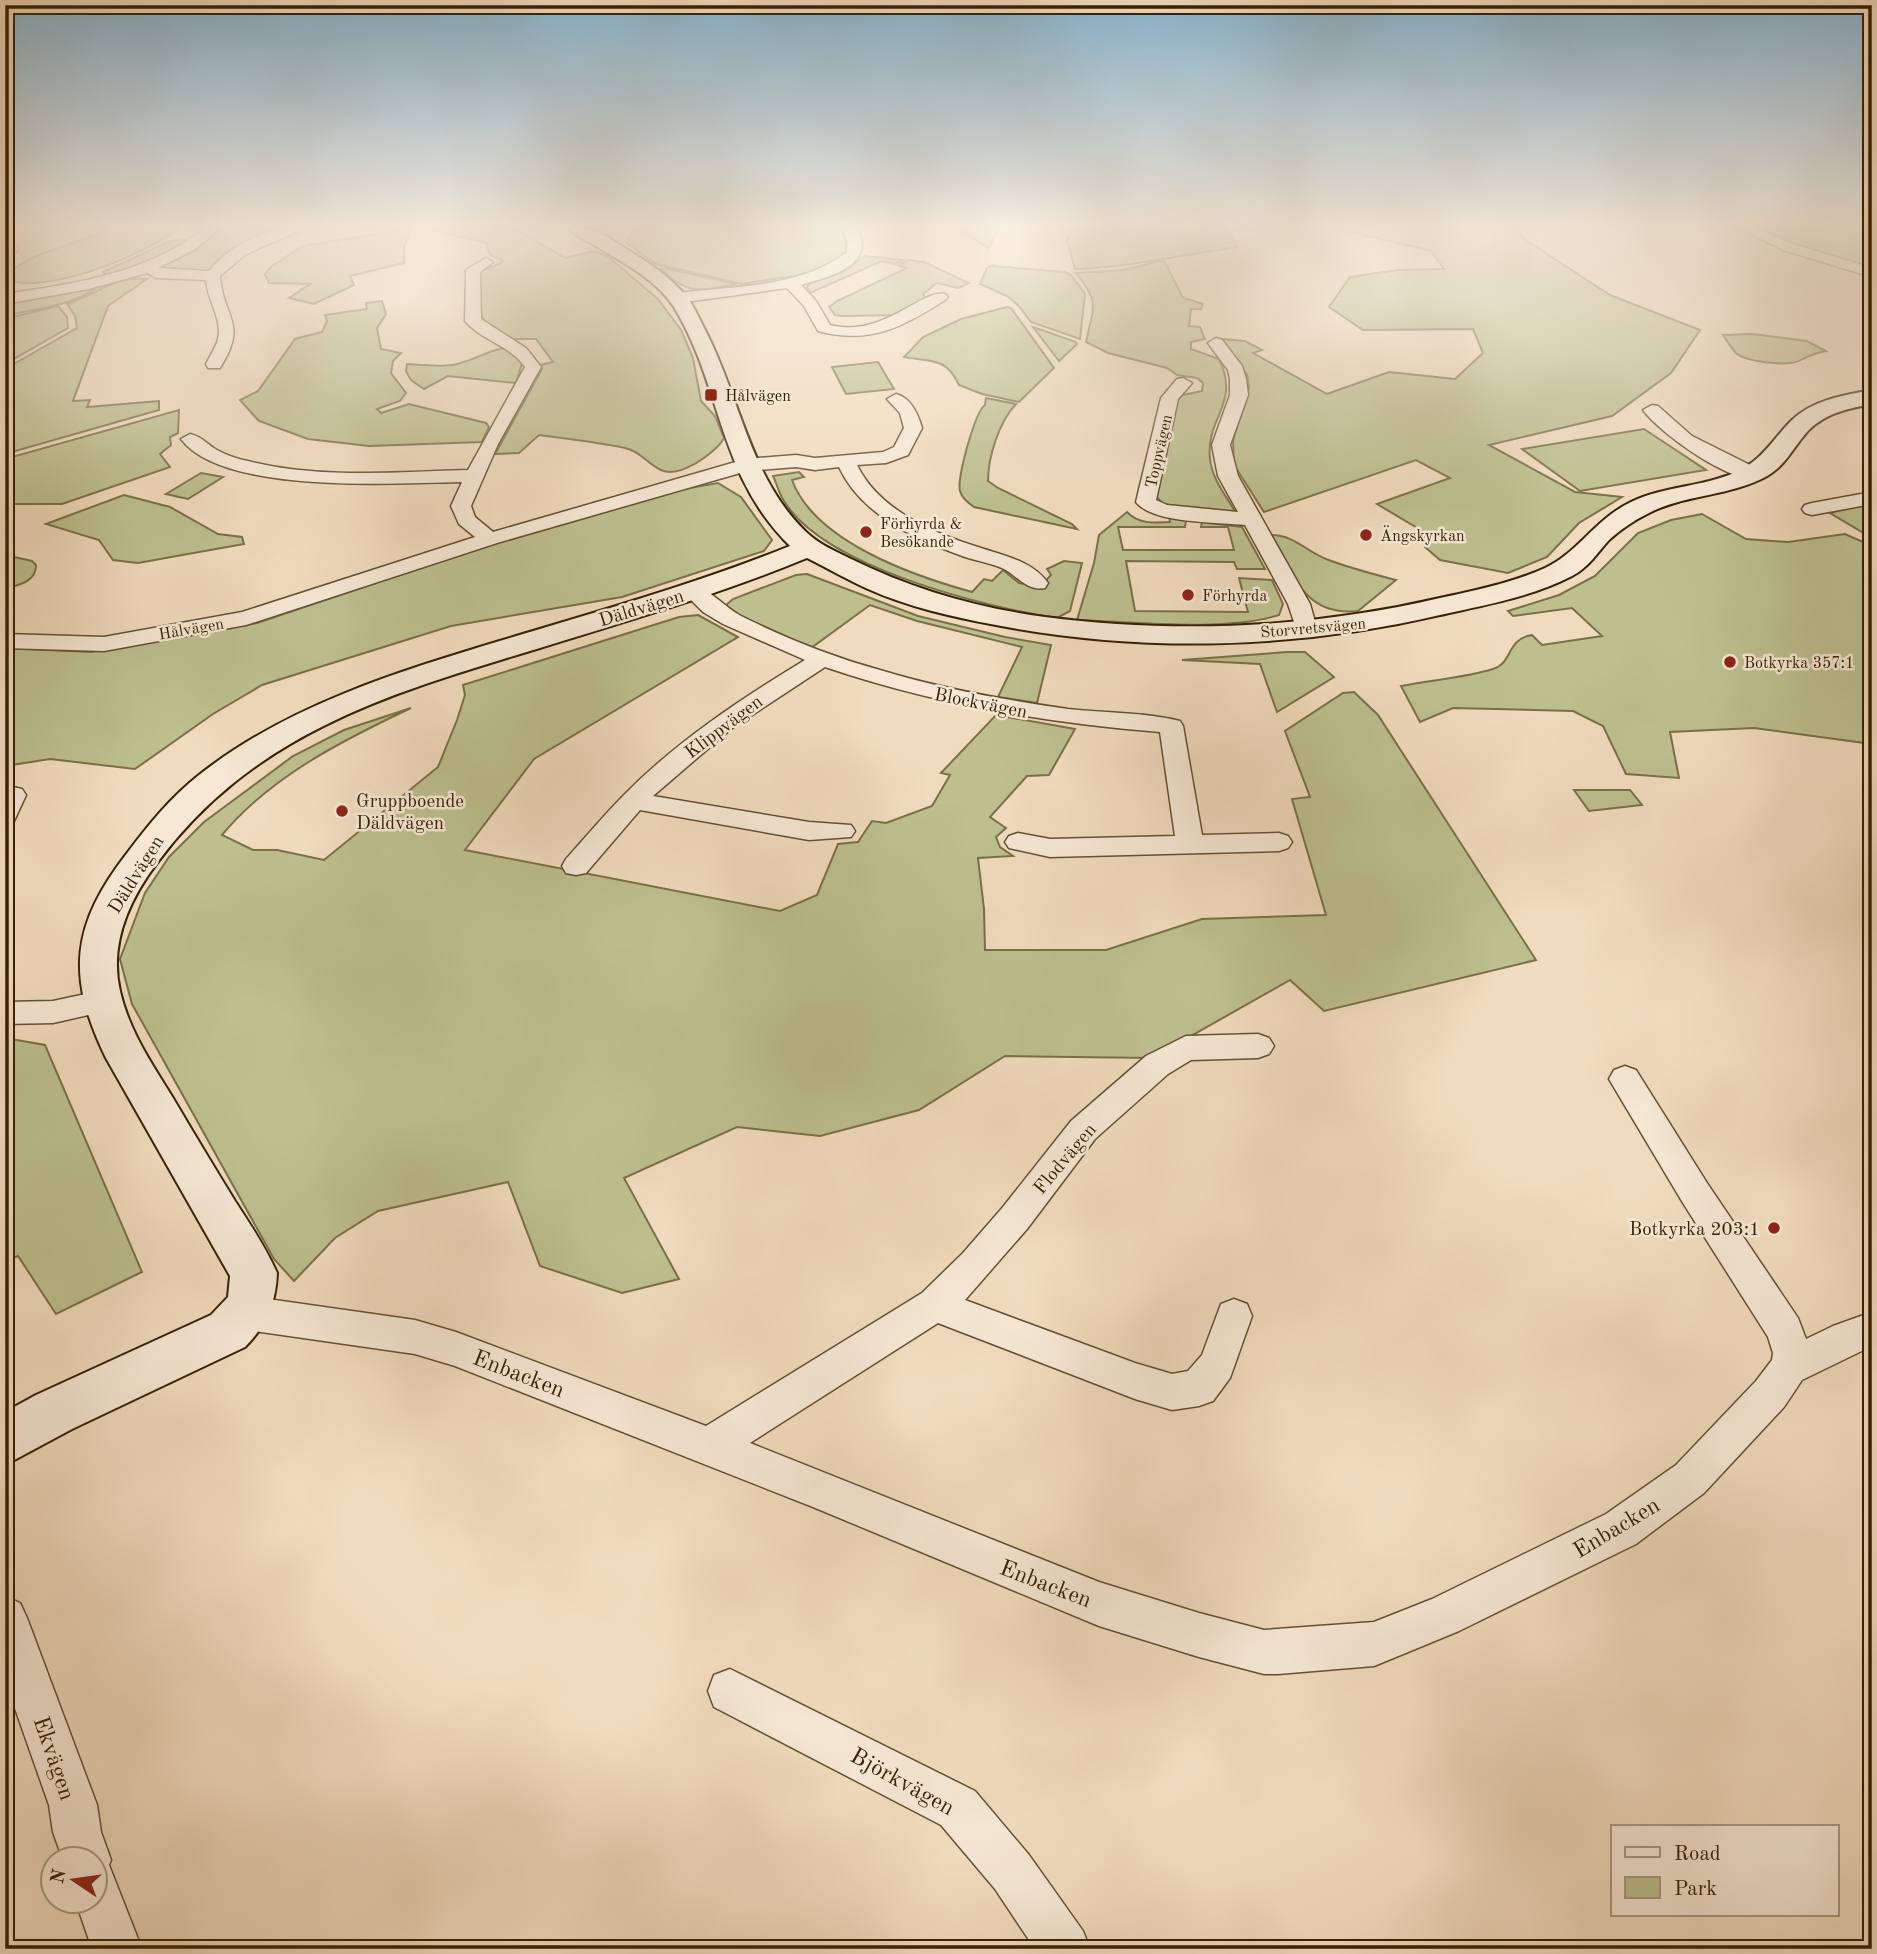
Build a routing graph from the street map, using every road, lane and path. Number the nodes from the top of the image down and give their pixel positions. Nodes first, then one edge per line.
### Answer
1 (224, 318) edge
2 (473, 318) edge
3 (689, 318) edge
4 (819, 318) edge
5 (897, 318) edge
6 (1216, 343) dead end
7 (214, 364) dead end
8 (1183, 383) dead end
9 (1872, 397) edge
10 (896, 399) dead end
11 (1652, 410) dead end
12 (190, 439) dead end
13 (846, 461) junction
14 (746, 466) junction
15 (1753, 474) junction
16 (472, 476) junction
17 (1872, 498) edge
18 (1812, 509) dead end
19 (1249, 519) junction
20 (490, 539) junction
21 (808, 548) junction
22 (1037, 583) dead end
23 (693, 591) junction
24 (1306, 629) junction
25 (5, 641) edge
26 (821, 660) junction
27 (633, 801) junction
28 (842, 831) dead end
29 (1018, 842) dead end
30 (1279, 842) dead end
31 (1190, 845) junction
32 (576, 866) dead end
33 (104, 1001) junction
34 (5, 1013) edge
35 (1258, 1046) dead end
36 (1625, 1079) dead end
37 (935, 1305) junction
38 (247, 1313) junction
39 (1234, 1315) dead end
40 (1872, 1329) edge
41 (1789, 1367) junction
42 (5, 1440) edge
43 (710, 1446) junction
44 (5, 1618) edge
45 (730, 1691) dead end
46 (82, 1846) edge
47 (106, 1916) edge
48 (117, 1949) edge
49 (1065, 1949) edge

1 - 7 street
2 - 16 street
3 - 14 street, Storvretsvägen
4 - 5 street
6 - 19 street
8 - 19 street, Toppvägen
9 - 15 street, Storvretsvägen
10 - 13 street
11 - 15 street
12 - 16 street
13 - 14 street
13 - 22 street
14 - 20 street, Hålvägen
14 - 21 street, Storvretsvägen
15 - 24 street, Storvretsvägen
16 - 20 street
17 - 18 street
19 - 24 street
20 - 25 street, Hålvägen
21 - 23 street, Däldvägen
21 - 24 street, Storvretsvägen
23 - 26 street, Blockvägen
23 - 33 street, Däldvägen
26 - 27 street, Klippvägen
26 - 31 street, Blockvägen
27 - 28 street
27 - 32 street, Klippvägen
29 - 31 street
30 - 31 street
33 - 34 street
33 - 38 street, Däldvägen
35 - 37 street, Flodvägen
36 - 41 street
37 - 39 street
37 - 43 street, Flodvägen
38 - 42 street
38 - 43 street, Enbacken
40 - 41 street, Enbacken
41 - 43 street, Enbacken
44 - 46 street, Ekvägen
45 - 49 street, Björkvägen
47 - 48 street

